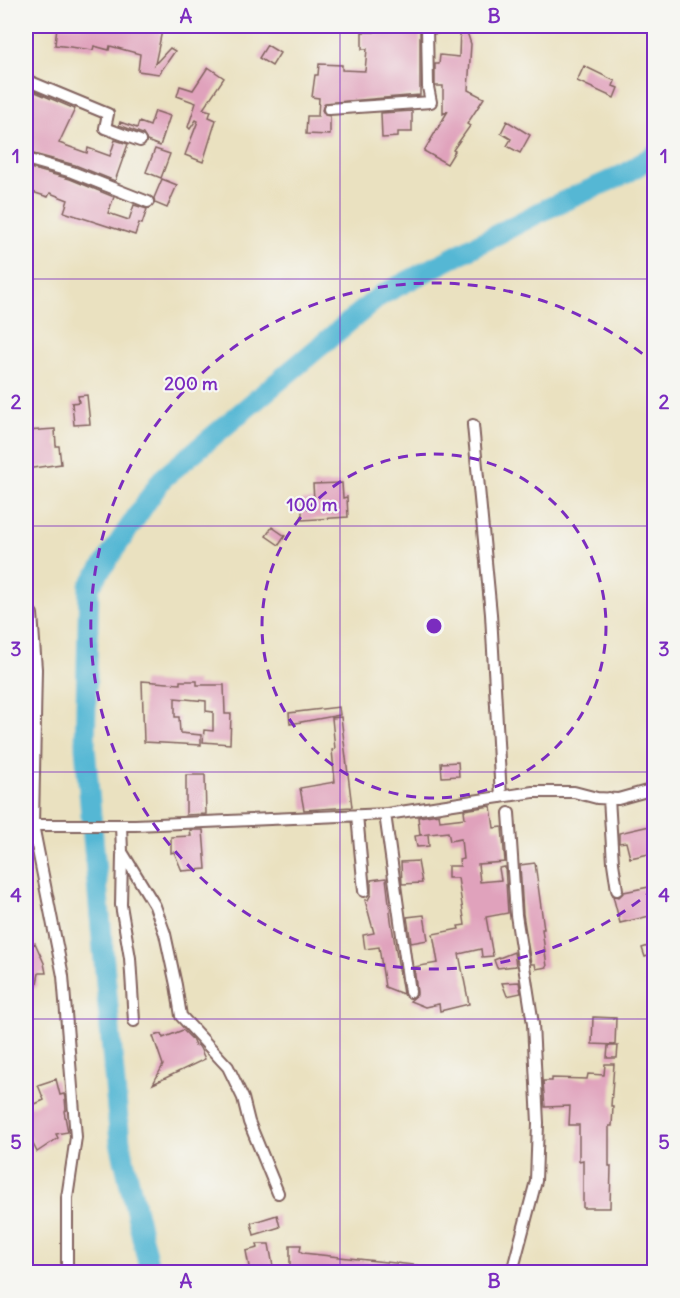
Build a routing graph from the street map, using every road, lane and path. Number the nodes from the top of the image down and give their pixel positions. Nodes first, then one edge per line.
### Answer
1 (428, 26) edge
2 (26, 80) edge
3 (329, 109) dead end
4 (140, 141) dead end
5 (26, 159) edge
6 (148, 202) dead end
7 (473, 424) dead end
8 (26, 608) edge
9 (654, 789) edge
10 (501, 797) junction
11 (609, 798) junction
12 (509, 813) dead end
13 (386, 814) junction
14 (357, 815) junction
15 (29, 825) edge
16 (121, 825) junction
17 (122, 852) junction
18 (617, 890) dead end
19 (364, 891) dead end
20 (410, 992) dead end
21 (134, 1021) dead end
22 (278, 1193) dead end
23 (67, 1272) edge
24 (512, 1272) edge

1 - 3 street
2 - 4 street
5 - 6 street
7 - 10 street
8 - 15 street
9 - 11 street
10 - 11 street
10 - 13 street
11 - 18 street
12 - 24 street
13 - 14 street
13 - 20 street
14 - 16 street
14 - 19 street
15 - 16 street
15 - 23 street
16 - 17 street
17 - 21 street
17 - 22 street

